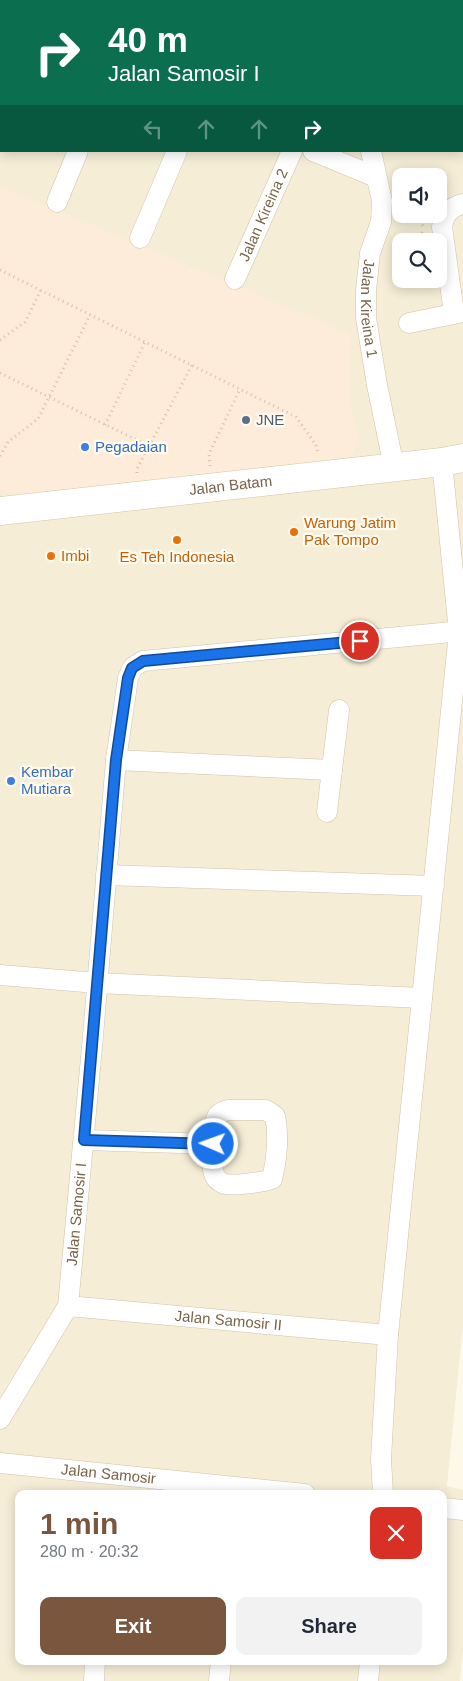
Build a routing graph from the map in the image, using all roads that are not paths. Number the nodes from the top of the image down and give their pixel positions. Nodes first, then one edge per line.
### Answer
1 (78, 152) edge
2 (177, 152) edge
3 (292, 152) edge
4 (315, 152) edge
5 (371, 152) edge
6 (376, 177) junction
7 (57, 202) dead end
8 (463, 204) edge
9 (140, 238) dead end
10 (235, 279) dead end
11 (459, 313) edge
12 (409, 323) dead end
13 (452, 460) edge
14 (394, 467) junction
15 (0, 511) edge
16 (461, 631) edge
17 (339, 710) dead end
18 (116, 760) junction
19 (332, 770) junction
20 (327, 812) dead end
21 (106, 875) junction
22 (434, 886) junction
23 (0, 975) edge
24 (97, 983) junction
25 (422, 998) junction
26 (84, 1140) junction
27 (213, 1144) dead end
28 (68, 1306) junction
29 (388, 1335) junction
30 (0, 1419) edge
31 (0, 1463) edge
32 (266, 1490) edge
33 (383, 1490) edge
34 (447, 1508) edge
35 (463, 1510) edge
36 (95, 1665) edge
37 (221, 1665) edge
38 (370, 1665) edge
39 (94, 1681) edge
40 (219, 1681) edge
41 (368, 1681) edge

1 - 7 street
2 - 9 street
3 - 10 street, Jalan Kireina 2
4 - 6 street
5 - 6 street, Jalan Kireina 1
6 - 14 street, Jalan Kireina 1
8 - 11 street
11 - 12 street
13 - 14 street, Jalan Batam
13 - 16 street
14 - 15 street, Jalan Batam
16 - 18 street, Jalan Samosir I
16 - 22 street
17 - 19 street
18 - 19 street
18 - 21 street, Jalan Samosir I
19 - 20 street
21 - 22 street
21 - 24 street, Jalan Samosir I
22 - 25 street
23 - 24 street
24 - 25 street
24 - 26 street, Jalan Samosir I
25 - 29 street
26 - 27 street
26 - 28 street, Jalan Samosir I
28 - 29 street, Jalan Samosir II
28 - 30 street, Jalan Samosir I
29 - 33 street
31 - 32 street, Jalan Samosir
34 - 35 street
36 - 39 street
37 - 40 street
38 - 41 street

